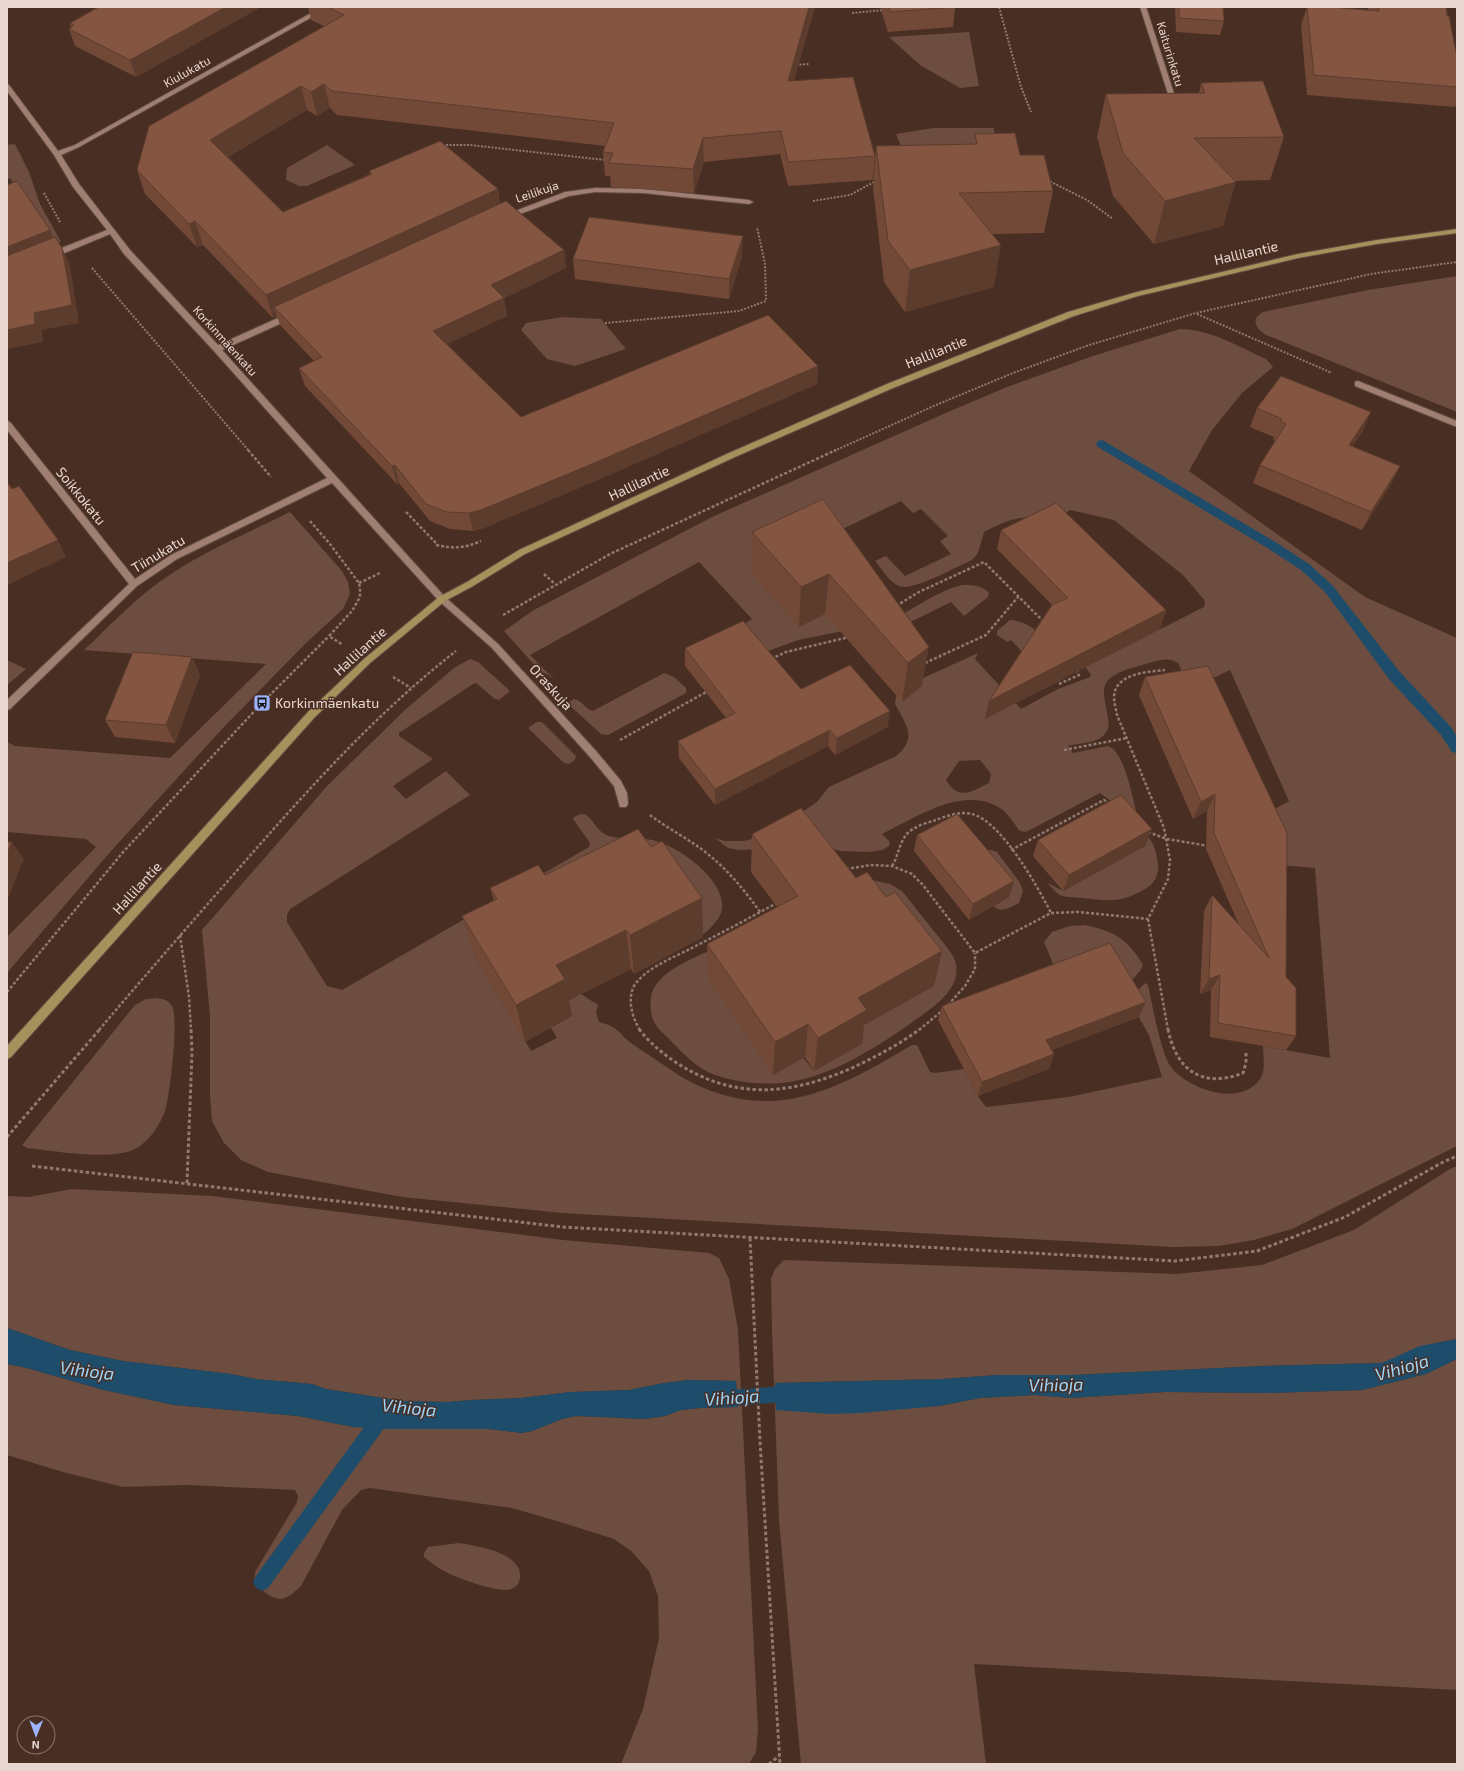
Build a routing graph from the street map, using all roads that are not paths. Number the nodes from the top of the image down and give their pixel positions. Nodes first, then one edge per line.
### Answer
1 (327, 7) edge
2 (1144, 7) edge
3 (7, 86) edge
4 (1175, 108) edge
5 (57, 154) junction
6 (749, 202) road end
7 (500, 219) edge
8 (111, 231) junction
9 (1457, 231) edge
10 (44, 258) edge
11 (300, 311) edge
12 (217, 349) junction
13 (1358, 384) road end
14 (7, 424) edge
15 (1457, 424) edge
16 (332, 479) junction
17 (134, 584) junction
18 (442, 599) junction
19 (7, 706) edge
20 (623, 804) dead end
21 (7, 1054) edge

1 - 5 street, Kiulukatu
2 - 4 street, Kaiturinkatu
3 - 5 street, Korkinmäenkatu
5 - 8 street, Korkinmäenkatu
6 - 7 street, Leilikuja
8 - 10 street
8 - 12 street, Korkinmäenkatu
9 - 18 main road, Hallilantie
11 - 12 street
12 - 16 street, Korkinmäenkatu
13 - 15 street
14 - 17 street, Soikkokatu
16 - 17 street, Tiinukatu
16 - 18 street, Korkinmäenkatu
17 - 19 street, Tiinukatu
18 - 20 street, Oraskuja
18 - 21 main road, Hallilantie

